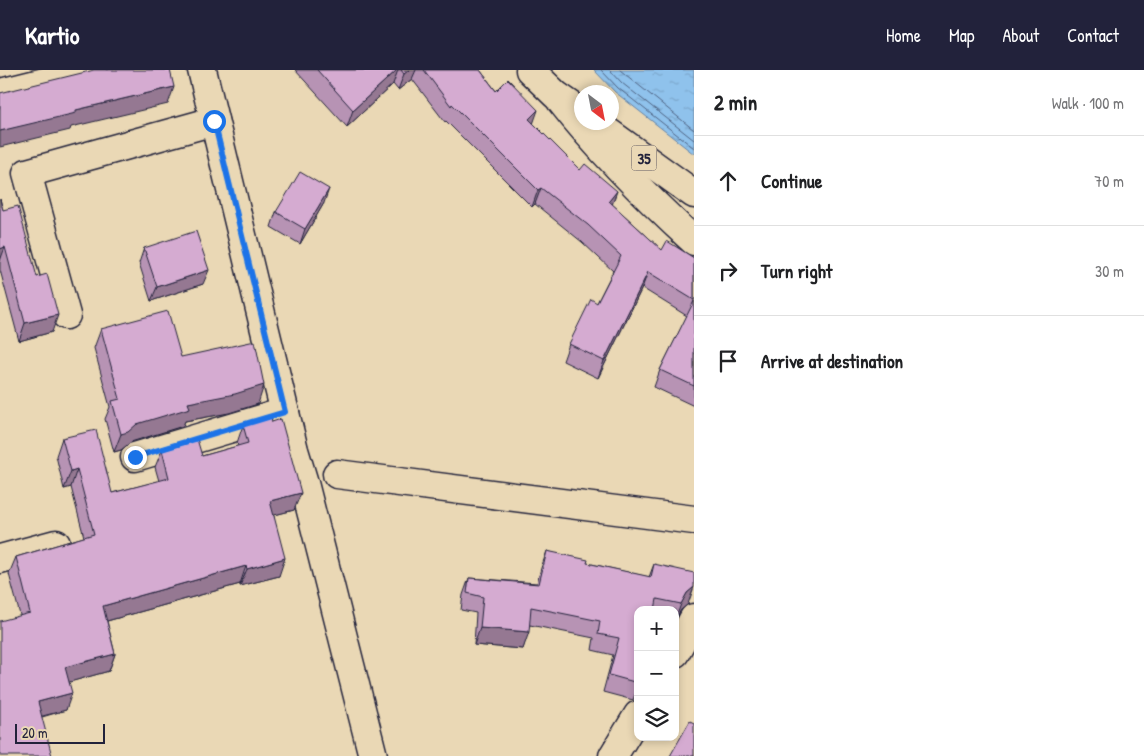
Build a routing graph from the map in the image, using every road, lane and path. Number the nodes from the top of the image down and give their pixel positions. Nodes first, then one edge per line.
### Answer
1 (94, 70) edge
2 (202, 70) edge
3 (530, 70) edge
4 (0, 94) edge
5 (556, 95) junction
6 (574, 107) edge
7 (214, 121) junction
8 (605, 130) edge
9 (694, 194) edge
10 (694, 241) edge
11 (66, 315) dead end
12 (285, 412) junction
13 (135, 457) dead end
14 (337, 474) dead end
15 (694, 520) edge
16 (56, 544) edge
17 (0, 559) edge
18 (694, 618) edge
19 (676, 651) edge
20 (634, 722) edge
21 (373, 756) edge
22 (613, 756) edge

1 - 4 street
2 - 7 street
3 - 5 street
5 - 6 street
5 - 10 street
7 - 11 street
7 - 12 street
8 - 9 street, 35
12 - 13 street
12 - 21 street
14 - 15 street
16 - 17 street
18 - 19 street
20 - 22 street

